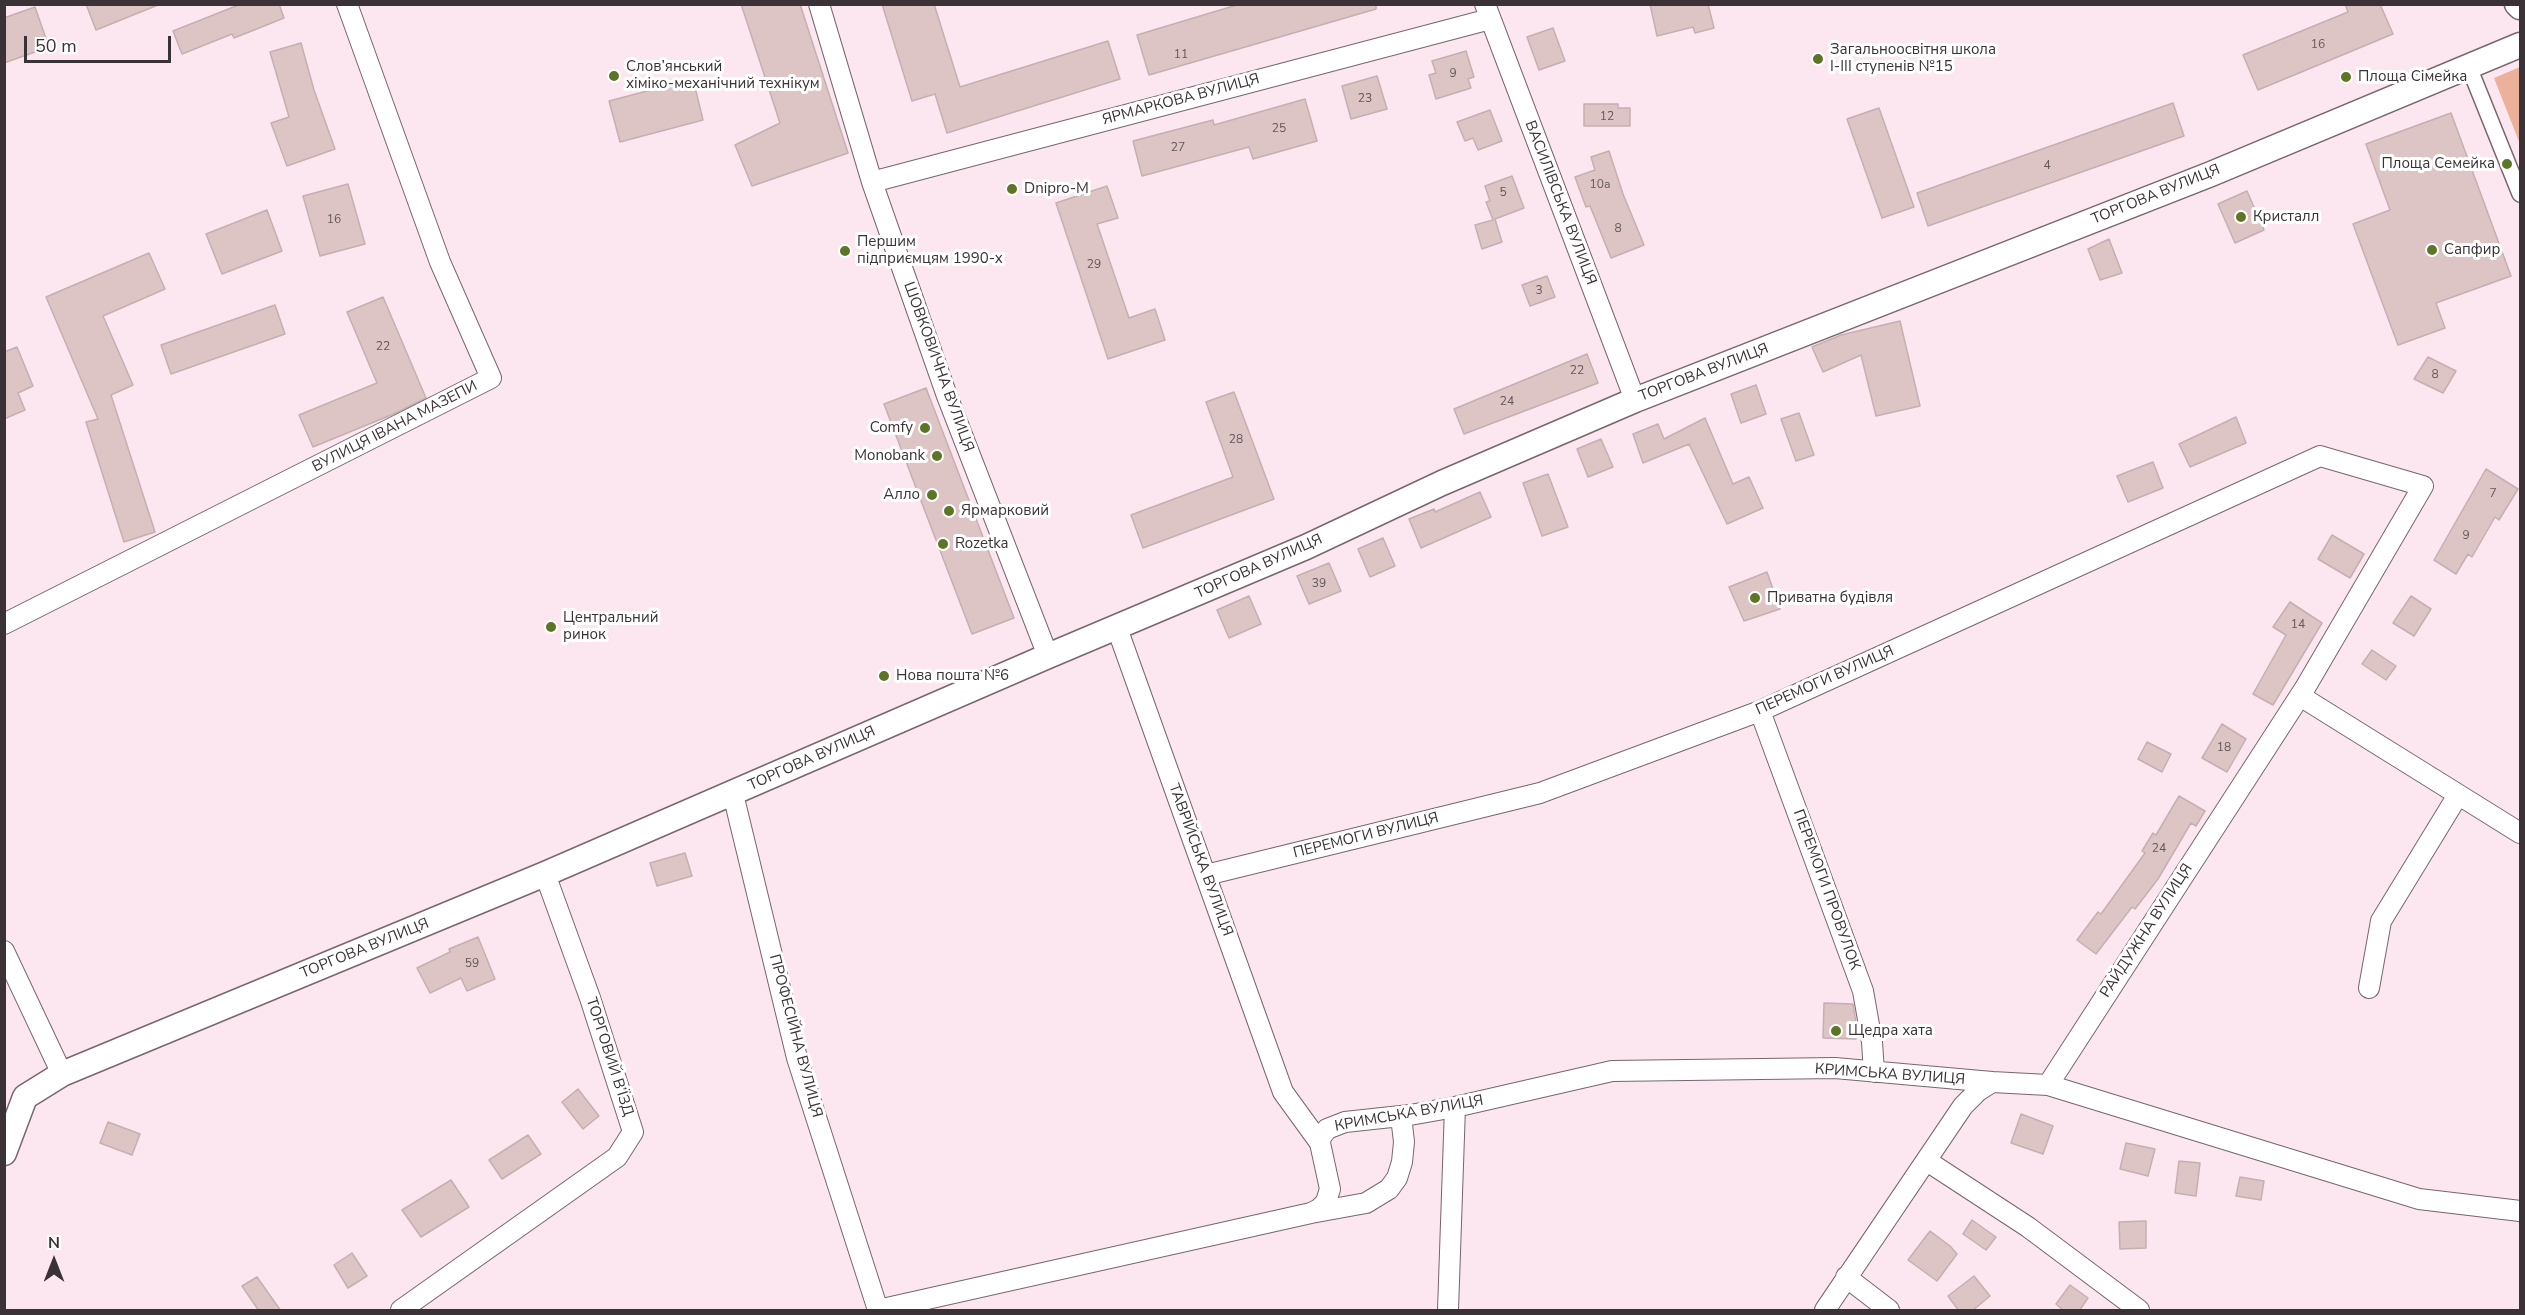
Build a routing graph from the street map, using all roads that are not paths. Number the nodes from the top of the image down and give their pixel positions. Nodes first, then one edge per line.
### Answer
1 (347, 4) edge
2 (819, 4) edge
3 (1488, 12) edge
4 (2520, 45) edge
5 (2469, 67) junction
6 (872, 182) junction
7 (2520, 194) edge
8 (1635, 400) junction
9 (2423, 486) joint
10 (4, 624) edge
11 (1117, 628) junction
12 (1048, 656) junction
13 (2300, 696) junction
14 (1760, 711) junction
15 (734, 794) junction
16 (2457, 795) junction
17 (2520, 832) edge
18 (545, 874) junction
19 (1206, 875) junction
20 (4, 951) edge
21 (2369, 988) dead end
22 (1874, 1072) junction
23 (62, 1074) junction
24 (1992, 1082) junction
25 (2048, 1085) junction
26 (1283, 1092) junction
27 (15, 1102) edge
28 (1455, 1107) junction
29 (1401, 1116) junction
30 (1345, 1122) junction
31 (1320, 1143) junction
32 (4, 1153) edge
33 (1927, 1161) junction
34 (2520, 1211) edge
35 (1311, 1213) junction
36 (1846, 1277) junction
37 (878, 1310) edge
38 (401, 1311) edge
39 (1448, 1311) edge
40 (1825, 1311) edge
41 (1889, 1311) edge
42 (2139, 1311) edge

1 - 10 street, ВУЛИЦЯ ІВАНА МАЗЕПИ
2 - 6 street, ШОВКОВИЧНА ВУЛИЦЯ
3 - 6 street, ЯРМАРКОВА ВУЛИЦЯ
3 - 8 street, ВАСИЛІВСЬКА ВУЛИЦЯ
4 - 5 street, ТОРГОВА ВУЛИЦЯ
5 - 7 street
5 - 8 street, ТОРГОВА ВУЛИЦЯ
6 - 12 street, ШОВКОВИЧНА ВУЛИЦЯ
8 - 11 street, ТОРГОВА ВУЛИЦЯ
9 - 13 street, РАЙДУЖНА ВУЛИЦЯ
9 - 14 street, ПЕРЕМОГИ ВУЛИЦЯ
11 - 12 street, ТОРГОВА ВУЛИЦЯ
11 - 19 street, ТАВРІЙСЬКА ВУЛИЦЯ
12 - 15 street, ТОРГОВА ВУЛИЦЯ
13 - 16 street
13 - 25 street, РАЙДУЖНА ВУЛИЦЯ
14 - 19 street, ПЕРЕМОГИ ВУЛИЦЯ
14 - 22 street, ПЕРЕМОГИ ПРОВУЛОК
15 - 18 street, ТОРГОВА ВУЛИЦЯ
15 - 37 street, ПРОФЕСІЙНА ВУЛИЦЯ
16 - 17 street
16 - 21 street
18 - 23 street, ТОРГОВА ВУЛИЦЯ
18 - 38 street, ТОРГОВИЙ В’ЇЗД
19 - 26 street, ТАВРІЙСЬКА ВУЛИЦЯ
20 - 23 street
22 - 24 street, КРИМСЬКА ВУЛИЦЯ
22 - 28 street, КРИМСЬКА ВУЛИЦЯ
23 - 27 street, ТОРГОВА ВУЛИЦЯ
24 - 25 street
24 - 33 street
25 - 34 street
26 - 30 street
26 - 31 street, ТАВРІЙСЬКА ВУЛИЦЯ
27 - 32 street
28 - 29 street, КРИМСЬКА ВУЛИЦЯ
28 - 39 street
29 - 30 street, КРИМСЬКА ВУЛИЦЯ
29 - 35 street
30 - 31 street, КРИМСЬКА ВУЛИЦЯ
31 - 35 street, КРИМСЬКА ВУЛИЦЯ
33 - 36 street
33 - 42 street
35 - 37 street
36 - 40 street
36 - 41 street

